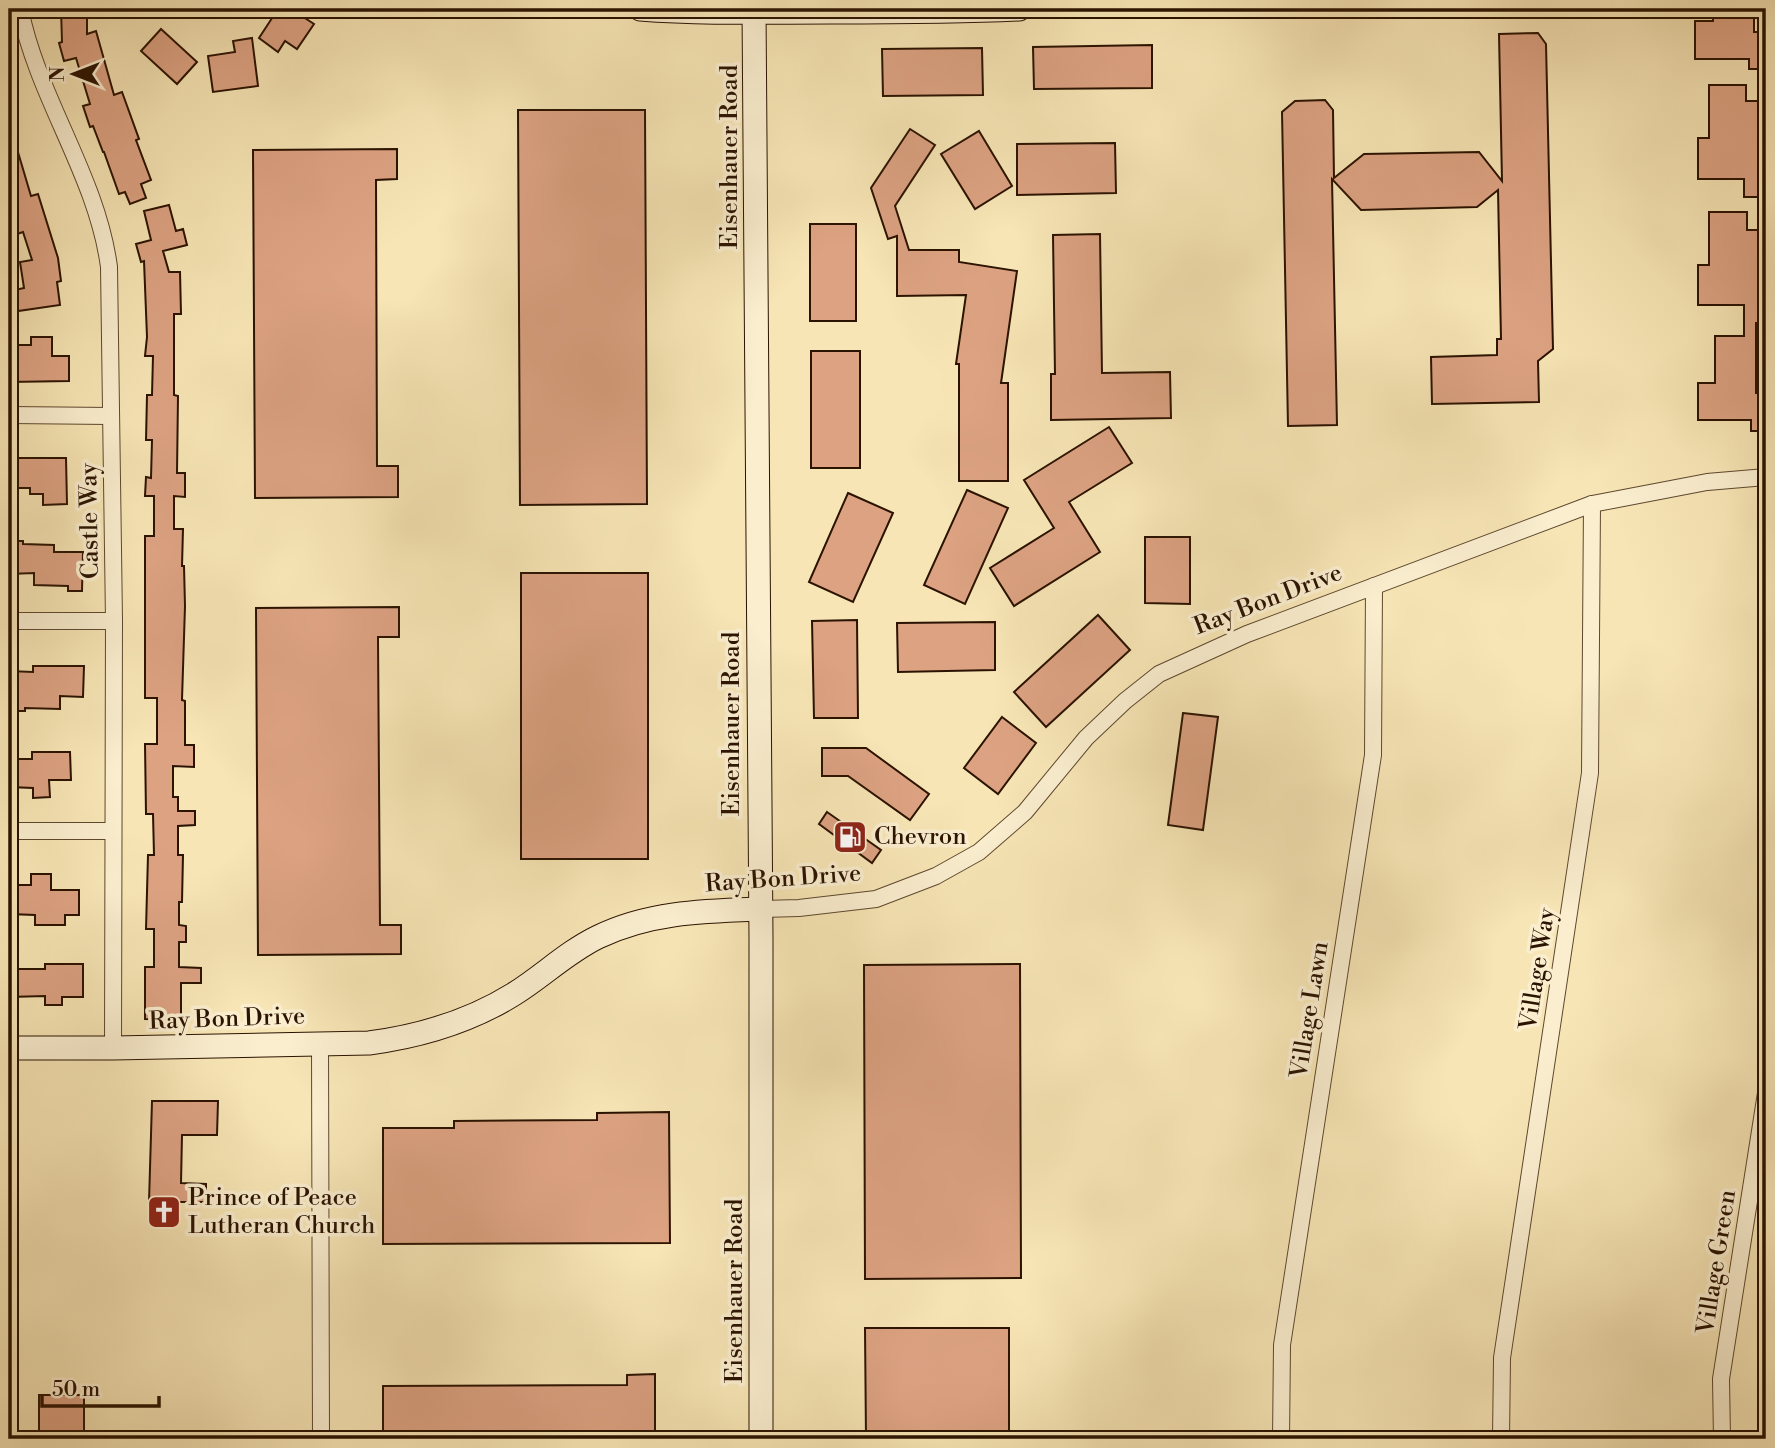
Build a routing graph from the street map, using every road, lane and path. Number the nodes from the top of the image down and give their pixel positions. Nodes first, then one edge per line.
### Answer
1 (20, 9) edge
2 (640, 9) edge
3 (1019, 9) edge
4 (754, 11) edge
5 (9, 415) edge
6 (111, 416) junction
7 (1766, 477) edge
8 (1592, 504) junction
9 (1374, 586) junction
10 (9, 621) edge
11 (114, 621) junction
12 (9, 831) edge
13 (113, 831) junction
14 (760, 909) junction
15 (320, 1043) junction
16 (9, 1048) edge
17 (113, 1048) junction
18 (1766, 1093) edge
19 (321, 1439) edge
20 (761, 1439) edge
21 (1281, 1439) edge
22 (1500, 1439) edge
23 (1722, 1439) edge

1 - 6 street, Castle Way
2 - 4 main road
3 - 4 main road
4 - 14 main road, Eisenhauer Road
5 - 6 street
6 - 11 street, Castle Way
7 - 8 street, Ray Bon Drive
8 - 9 street, Ray Bon Drive
8 - 22 street, Village Way
9 - 14 street, Ray Bon Drive
9 - 21 street, Village Lawn
10 - 11 street
11 - 13 street, Castle Way
12 - 13 street
13 - 17 street, Castle Way
14 - 15 main road, Ray Bon Drive
14 - 20 main road, Eisenhauer Road
15 - 17 main road, Ray Bon Drive
15 - 19 street
16 - 17 main road, Ray Bon Drive
18 - 23 street, Village Green

